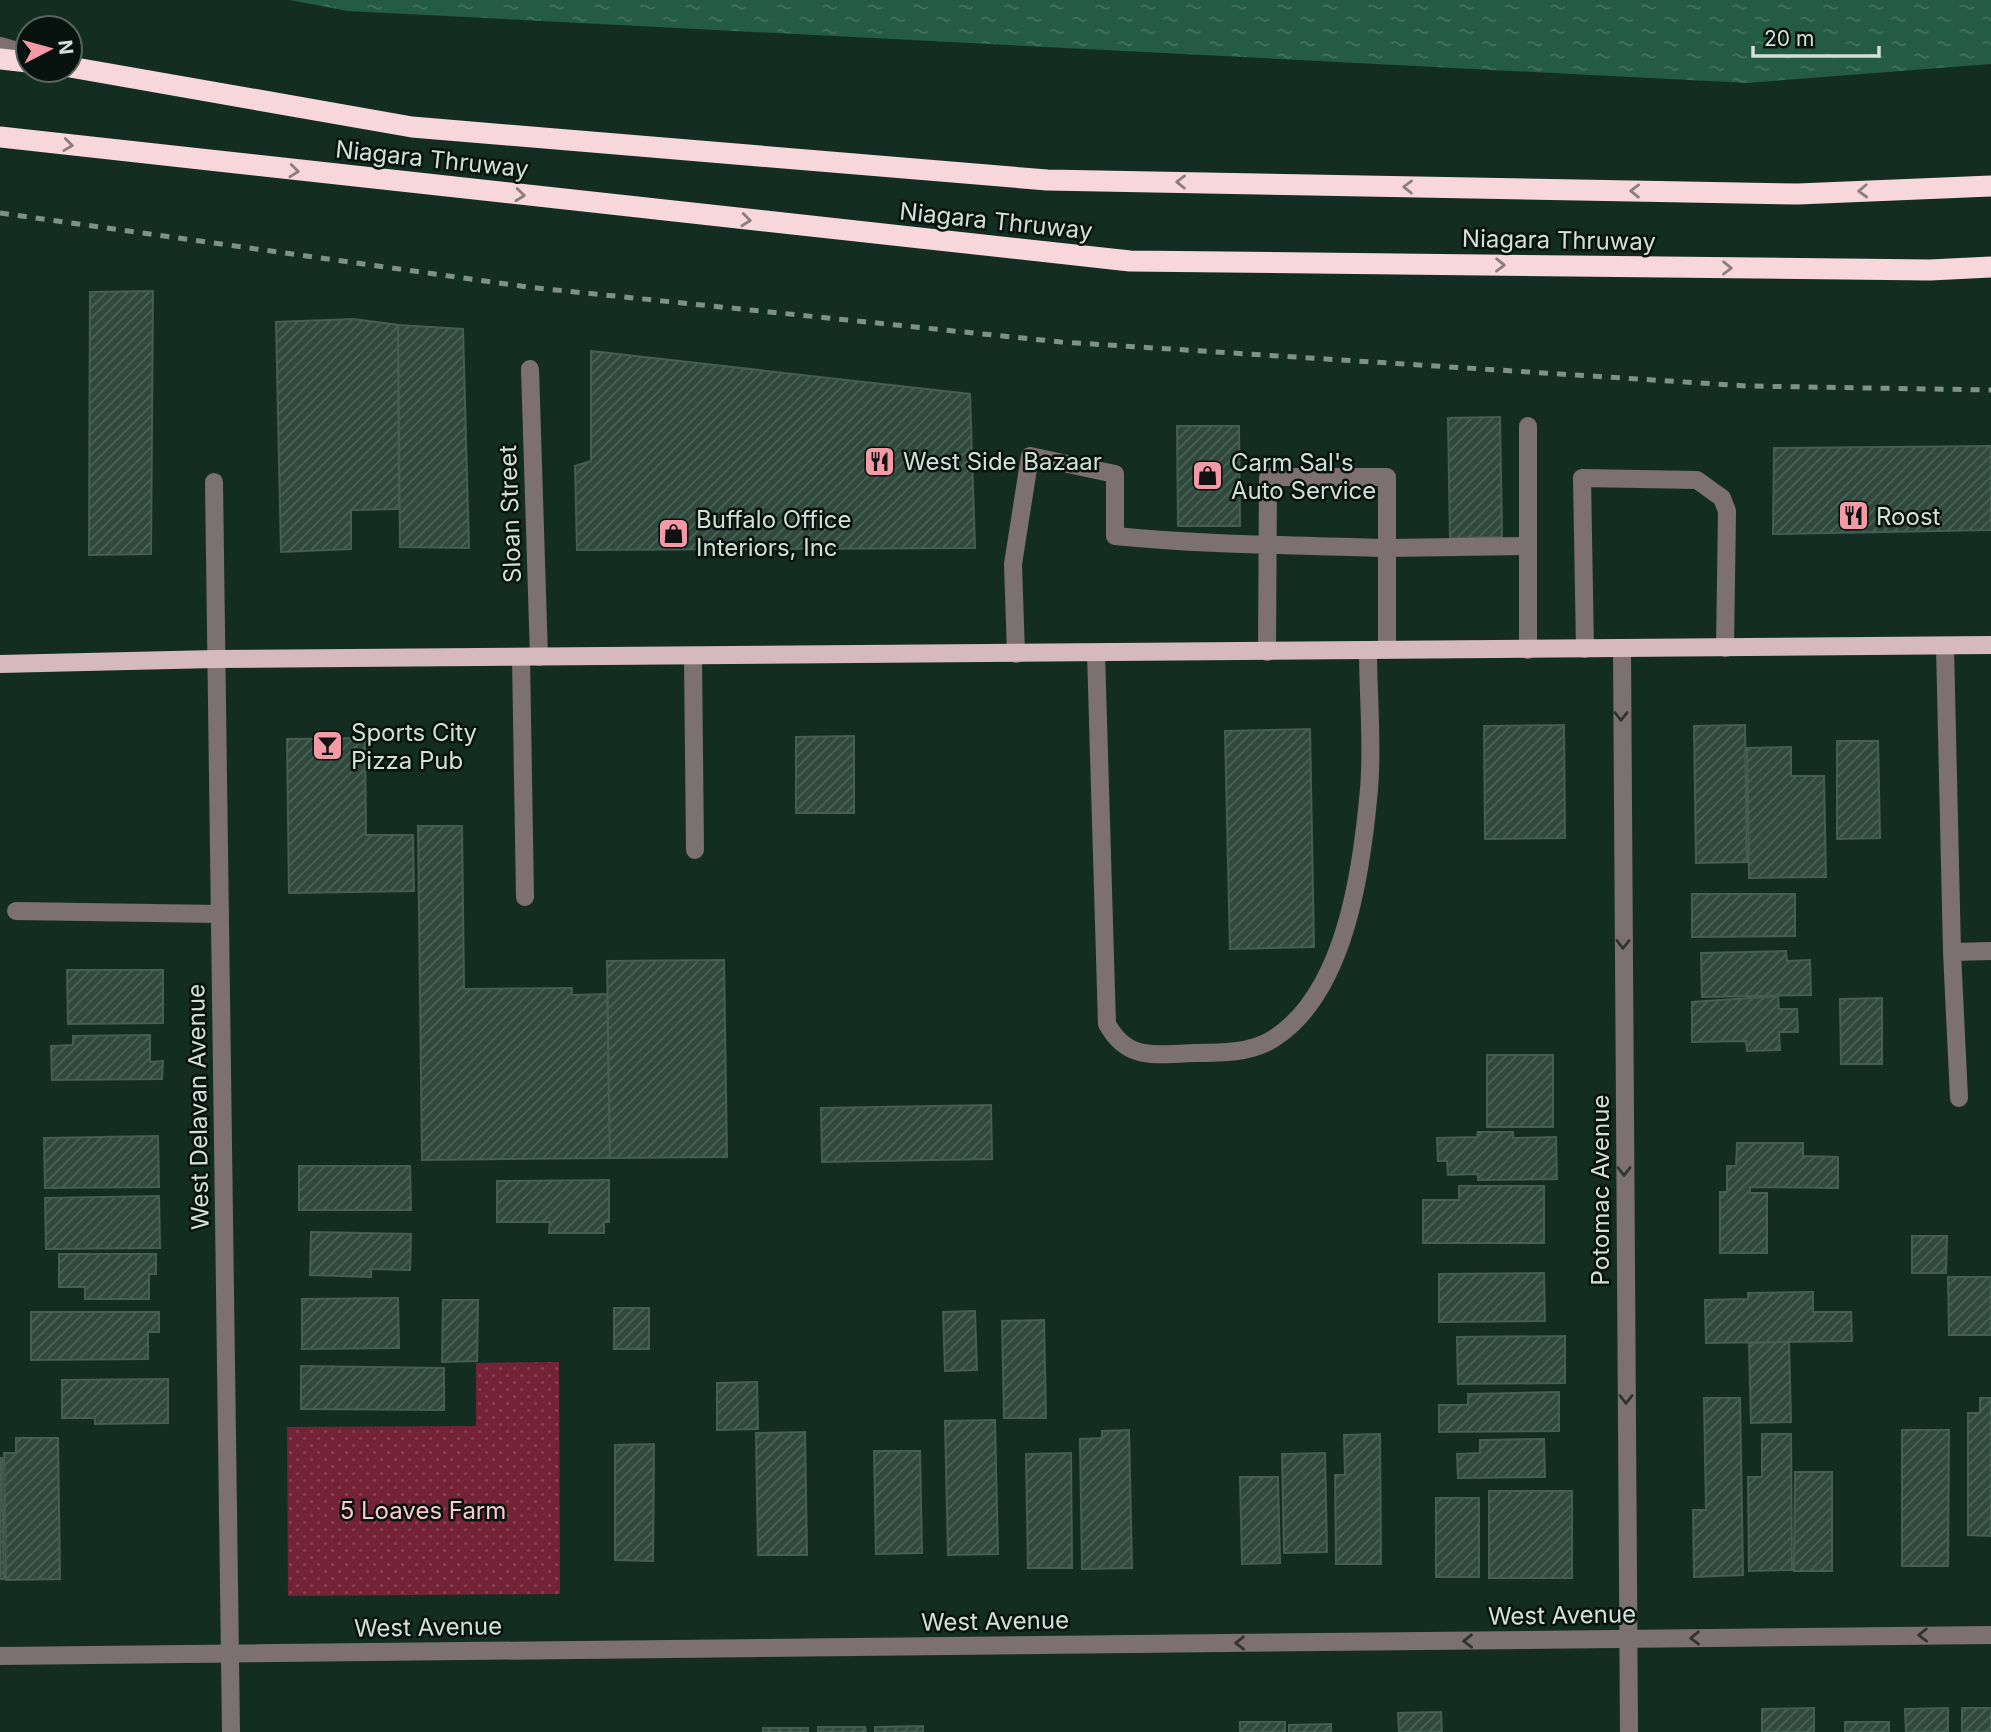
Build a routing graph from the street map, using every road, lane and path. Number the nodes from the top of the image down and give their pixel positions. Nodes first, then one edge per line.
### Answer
1 (84, 69) edge
2 (0, 137) edge
3 (1991, 178) edge
4 (1991, 186) edge
5 (1931, 188) junction
6 (1991, 269) edge
7 (530, 369) dead end
8 (1528, 426) dead end
9 (214, 482) dead end
10 (1268, 544) junction
11 (1526, 546) junction
12 (1387, 548) junction
13 (1991, 645) edge
14 (1945, 646) junction
15 (1622, 648) junction
16 (1725, 648) junction
17 (1585, 649) junction
18 (1368, 650) junction
19 (1387, 650) junction
20 (1528, 650) junction
21 (1267, 652) junction
22 (1096, 653) junction
23 (1016, 654) junction
24 (530, 657) junction
25 (693, 657) junction
26 (215, 659) junction
27 (0, 664) edge
28 (695, 849) dead end
29 (525, 897) dead end
30 (16, 911) dead end
31 (220, 914) junction
32 (1991, 951) edge
33 (1952, 952) junction
34 (1959, 1098) dead end
35 (1991, 1635) edge
36 (1627, 1639) junction
37 (230, 1653) junction
38 (0, 1656) edge
39 (231, 1732) edge
40 (1629, 1732) edge

5 -> 1 highway, Niagara Thruway
2 -> 6 highway, Niagara Thruway
3 - 5 highway
4 - 5 highway, Niagara Thruway
7 - 24 street, Sloan Street
8 - 11 street
9 - 26 street, West Delavan Avenue
10 - 12 street
10 - 12 street
10 - 21 street
10 - 23 street
11 - 12 street
11 - 20 street
12 - 19 street
13 - 14 main road
14 - 16 main road
14 - 33 street
15 - 16 main road
15 - 17 main road
15 -> 36 street, Potomac Avenue
16 - 17 street
17 - 20 main road
18 - 19 main road
18 - 21 main road
18 - 22 street
19 - 20 main road
21 - 22 main road
22 - 23 main road
23 - 25 main road
24 - 25 main road
24 - 26 main road
24 - 29 street, Sloan Street
25 - 28 street
26 - 27 main road
26 - 31 street, West Delavan Avenue
30 - 31 street
31 - 37 street, West Delavan Avenue
32 - 33 street
33 - 34 street
35 -> 36 street, West Avenue
36 -> 37 street, West Avenue
36 - 40 street, Potomac Avenue
37 - 38 street, West Avenue
37 - 39 street, West Delavan Avenue

